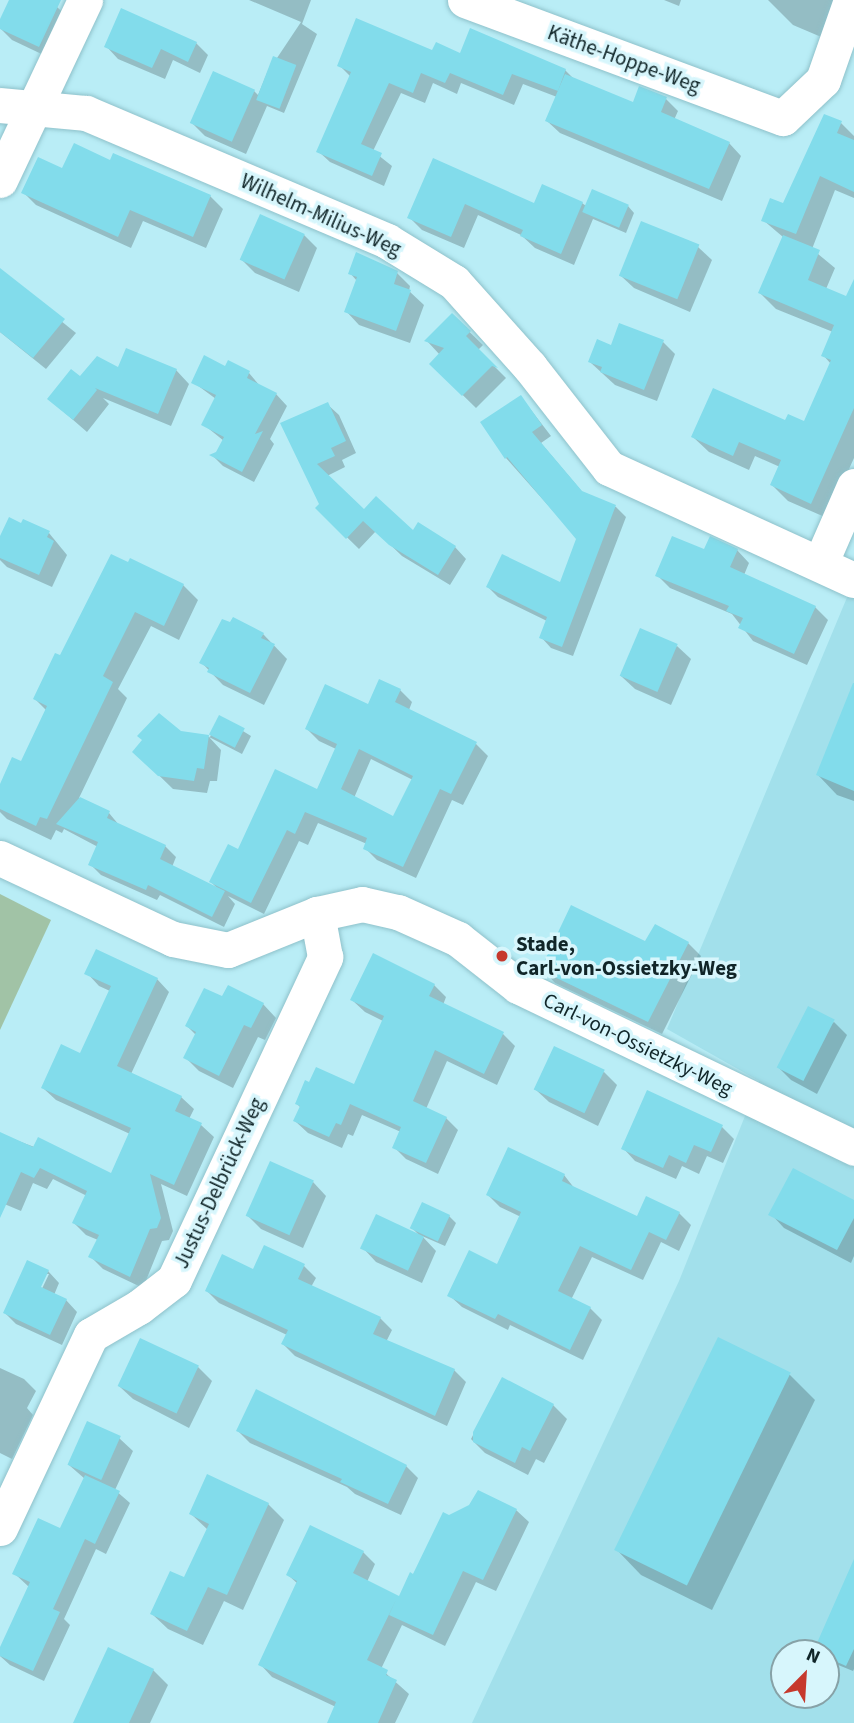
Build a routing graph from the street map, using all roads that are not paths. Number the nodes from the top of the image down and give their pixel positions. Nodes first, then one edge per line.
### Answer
1 (85, 0) edge
2 (465, 0) edge
3 (851, 0) edge
4 (0, 105) edge
5 (36, 107) junction
6 (0, 180) edge
7 (854, 486) edge
8 (820, 564) junction
9 (854, 580) edge
10 (0, 858) edge
11 (317, 914) junction
12 (854, 1148) edge
13 (0, 1528) edge

1 - 5 street
2 - 3 street, Käthe-Hoppe-Weg
4 - 5 street, Wilhelm-Milius-Weg
5 - 6 street
5 - 8 street, Wilhelm-Milius-Weg
7 - 8 street
8 - 9 street, Wilhelm-Milius-Weg
10 - 11 street, Carl-von-Ossietzky-Weg
11 - 12 street, Carl-von-Ossietzky-Weg
11 - 13 street, Justus-Delbrück-Weg

